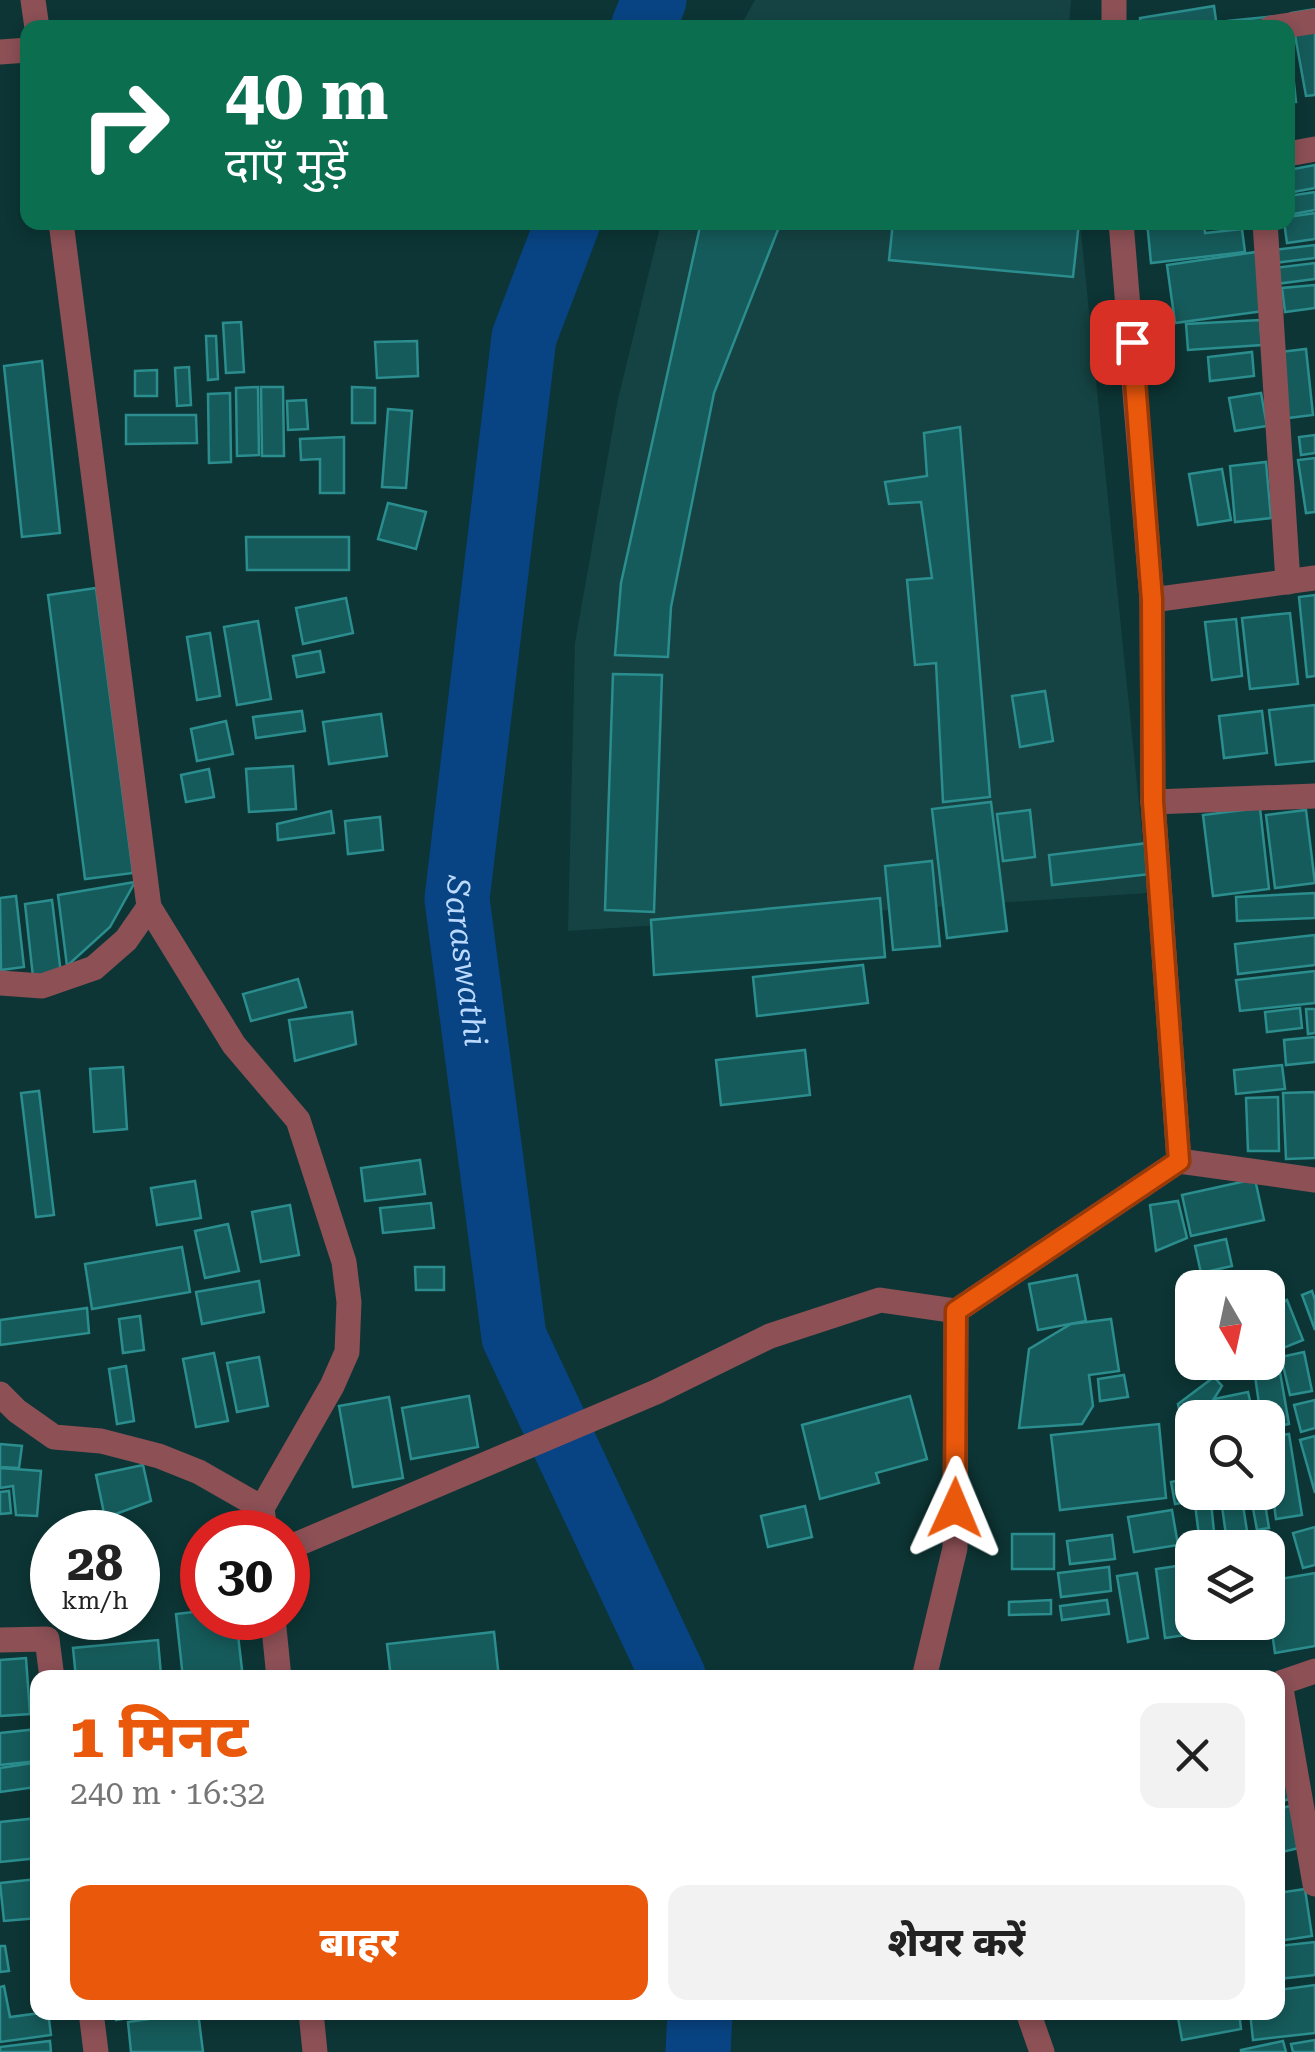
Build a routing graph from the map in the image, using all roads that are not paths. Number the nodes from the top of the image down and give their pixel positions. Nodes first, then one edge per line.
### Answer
1 (62, 230) edge
2 (1123, 230) edge
3 (1266, 230) edge
4 (1315, 578) edge
5 (1288, 582) junction
6 (1152, 600) junction
7 (1315, 796) edge
8 (1153, 802) junction
9 (149, 907) junction
10 (0, 983) edge
11 (1179, 1161) junction
12 (1315, 1180) edge
13 (956, 1311) junction
14 (0, 1394) edge
15 (250, 1510) edge
16 (269, 1510) edge
17 (310, 1539) edge
18 (0, 1640) edge
19 (276, 1640) edge
20 (51, 1670) edge
21 (278, 1670) edge
22 (926, 1670) edge
23 (1315, 1671) edge
24 (1285, 1682) edge
25 (1285, 1713) edge
26 (1315, 1884) edge
27 (92, 2020) edge
28 (312, 2020) edge
29 (1031, 2020) edge
30 (96, 2052) edge
31 (315, 2052) edge
32 (1042, 2052) edge

1 - 9 street
2 - 6 street
3 - 5 street
4 - 5 street
5 - 6 street
6 - 8 street
7 - 8 street
8 - 11 street
9 - 10 street
9 - 16 street
11 - 12 street
11 - 13 street
13 - 17 street
13 - 22 street
14 - 15 street
18 - 20 street
19 - 21 street
23 - 24 street
25 - 26 street
27 - 30 street
28 - 31 street
29 - 32 street

